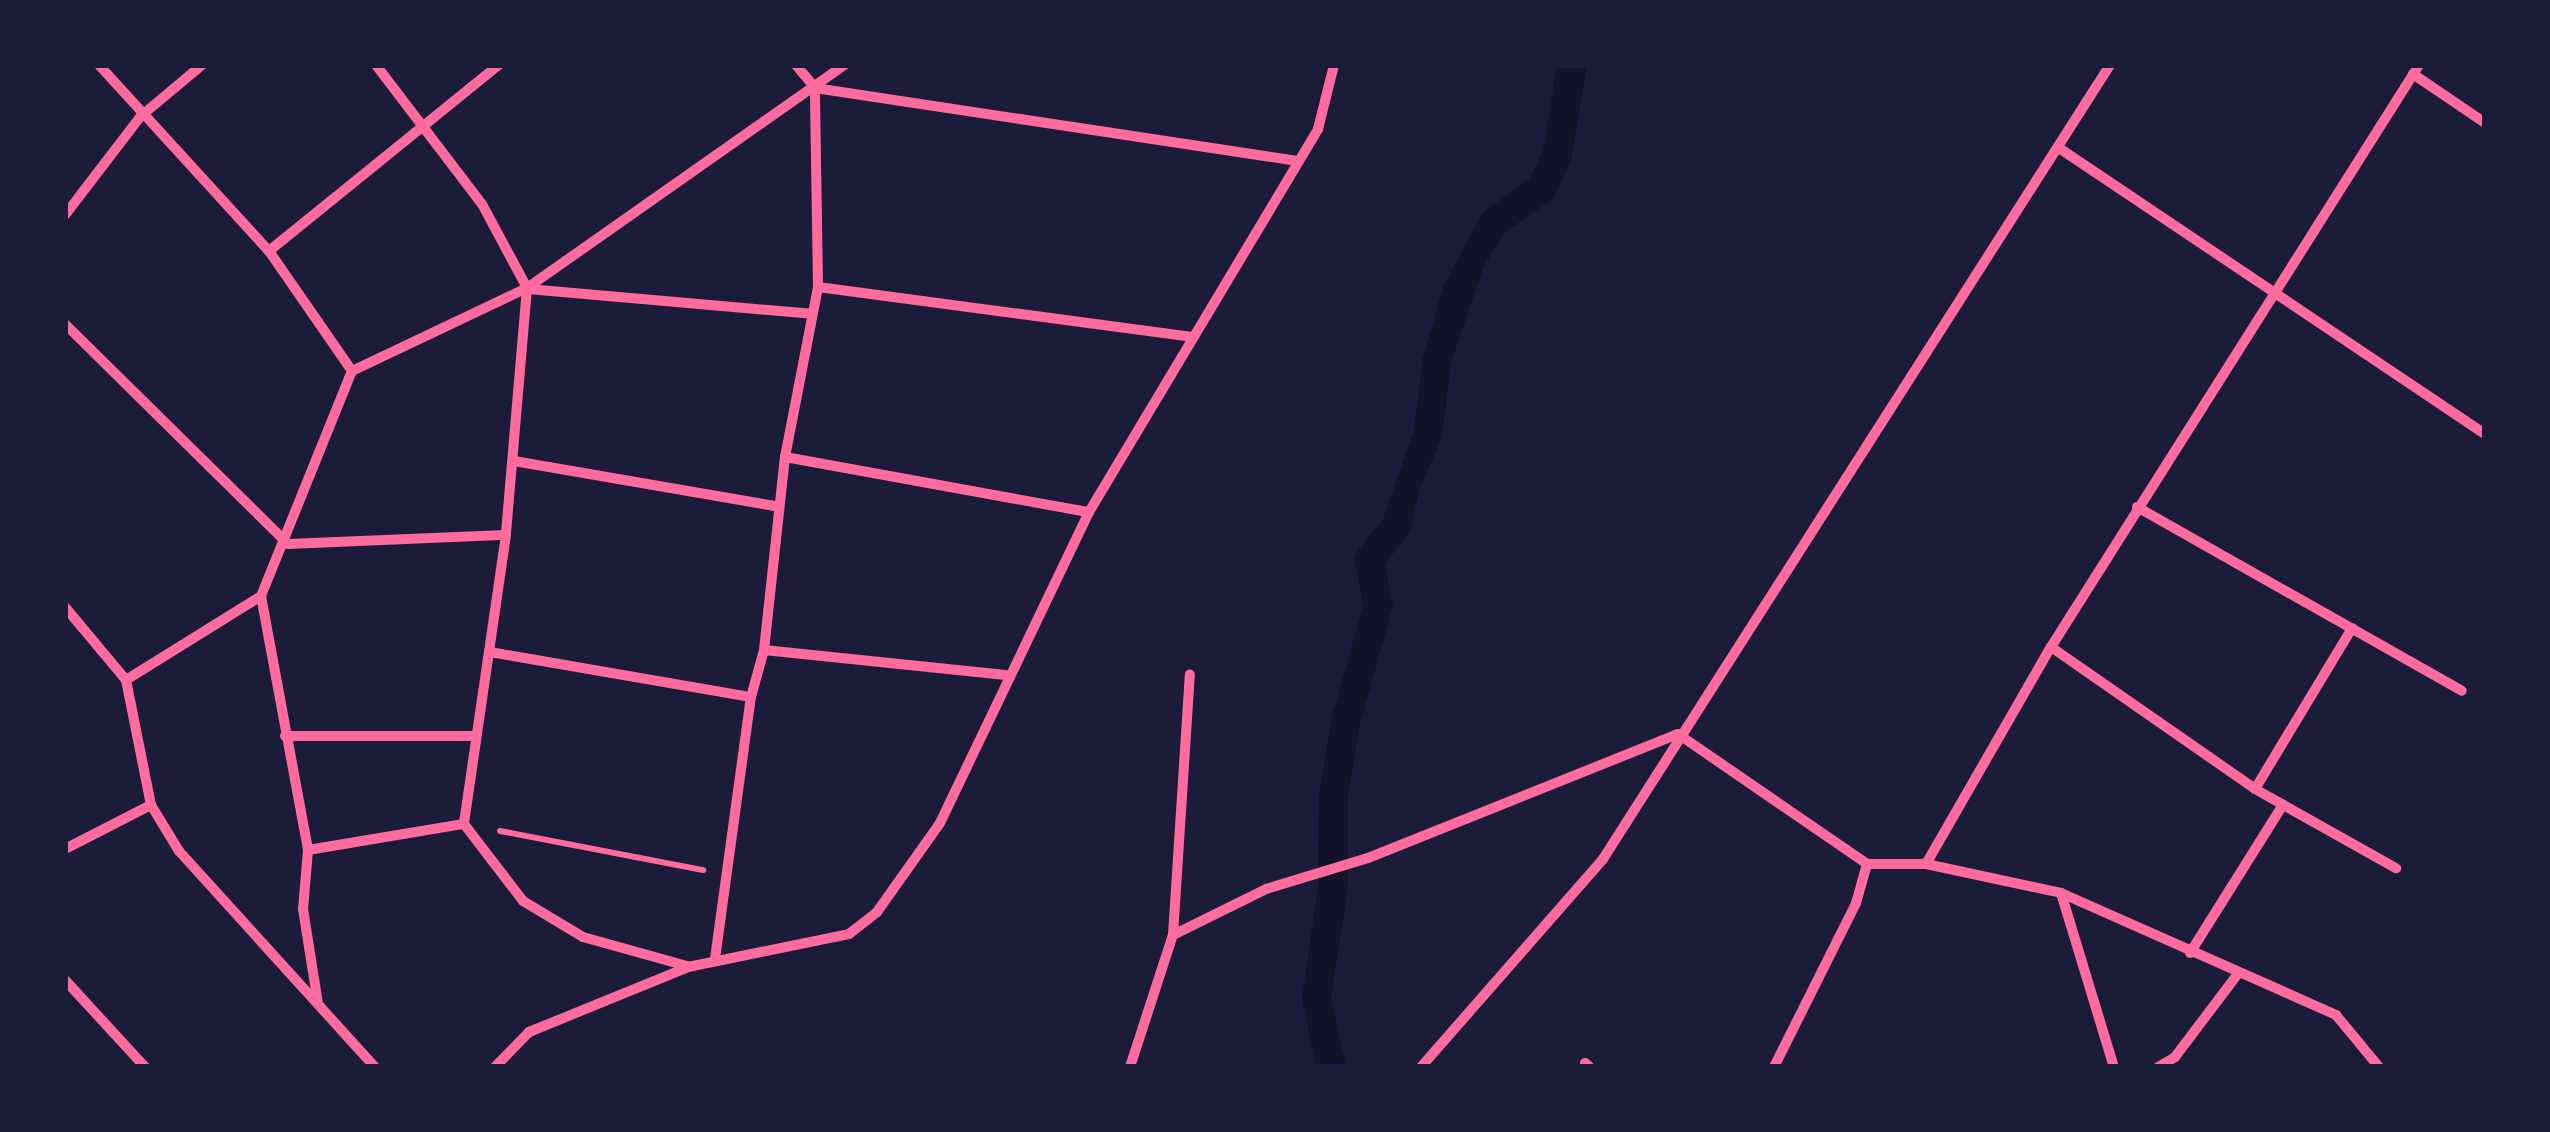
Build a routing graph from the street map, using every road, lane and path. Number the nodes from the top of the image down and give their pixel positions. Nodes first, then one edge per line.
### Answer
1 (98, 65) edge
2 (202, 65) edge
3 (376, 65) edge
4 (499, 65) edge
5 (796, 65) edge
6 (844, 65) edge
7 (1334, 65) edge
8 (2110, 65) edge
9 (2416, 70) edge
10 (815, 88) junction
11 (142, 116) junction
12 (2485, 123) edge
13 (424, 128) junction
14 (2059, 148) junction
15 (1298, 161) junction
16 (65, 215) edge
17 (269, 251) junction
18 (818, 287) junction
19 (527, 288) junction
20 (2271, 290) junction
21 (812, 314) junction
22 (65, 324) edge
23 (1194, 337) junction
24 (352, 371) junction
25 (2485, 434) edge
26 (785, 457) junction
27 (514, 461) junction
28 (779, 507) junction
29 (2137, 507) junction
30 (1089, 512) junction
31 (506, 535) junction
32 (288, 544) junction
33 (262, 596) junction
34 (65, 608) edge
35 (78, 624) junction
36 (2352, 628) junction
37 (65, 630) edge
38 (2050, 647) junction
39 (764, 650) junction
40 (490, 652) junction
41 (1006, 675) junction
42 (1190, 676) dead end
43 (126, 680) junction
44 (2462, 691) dead end
45 (750, 698) junction
46 (1678, 734) junction
47 (285, 736) junction
48 (472, 736) junction
49 (2255, 789) junction
50 (151, 805) junction
51 (2283, 805) junction
52 (464, 824) junction
53 (65, 849) edge
54 (308, 850) junction
55 (1866, 864) junction
56 (1926, 864) junction
57 (2396, 868) dead end
58 (729, 875) junction
59 (2061, 893) junction
60 (1174, 936) junction
61 (2190, 953) junction
62 (715, 960) junction
63 (688, 967) junction
64 (2238, 975) junction
65 (65, 980) edge
66 (318, 1007) junction
67 (145, 1067) edge
68 (376, 1067) edge
69 (494, 1067) edge
70 (1130, 1067) edge
71 (1421, 1067) edge
72 (1774, 1067) edge
73 (2114, 1067) edge
74 (2158, 1067) edge
75 (2379, 1067) edge

1 - 11 street
2 - 11 street
3 - 13 street
4 - 13 street
5 - 10 street
6 - 10 street
7 - 15 street
8 - 14 street
9 - 12 street
9 - 20 street
10 - 15 street
10 - 18 street
10 - 19 street
11 - 16 street
11 - 17 street
13 - 17 street
13 - 19 street
14 - 20 street
14 - 46 street
15 - 23 street
17 - 24 street
18 - 21 street
18 - 23 street
19 - 21 street
19 - 24 street
19 - 27 street
20 - 25 street
20 - 29 street
21 - 26 street
22 - 32 street
23 - 30 street
24 - 32 street
26 - 28 street
26 - 30 street
27 - 28 street
27 - 31 street
28 - 39 street
29 - 36 street
29 - 38 street
30 - 41 street
31 - 32 street
31 - 40 street
32 - 33 street
33 - 43 street
33 - 47 street
34 - 35 street
35 - 37 street
35 - 43 street
36 - 44 street
36 - 49 street
38 - 49 street
38 - 56 street
39 - 41 street
39 - 45 street
40 - 45 street
40 - 48 street
41 - 62 street
42 - 60 street
43 - 50 street
45 - 58 street
46 - 55 street
46 - 60 street
46 - 71 street
47 - 48 street
47 - 54 street
48 - 52 street
49 - 51 street
50 - 53 street
50 - 66 street
51 - 57 street
51 - 61 street
52 - 54 street
52 - 58 path
52 - 63 street
54 - 66 street
55 - 56 street
55 - 72 street
56 - 59 street
58 - 62 street
59 - 61 street
59 - 73 street
60 - 70 street
61 - 64 street
62 - 63 street
63 - 69 street
64 - 74 street
64 - 75 street
65 - 67 street
66 - 68 street

